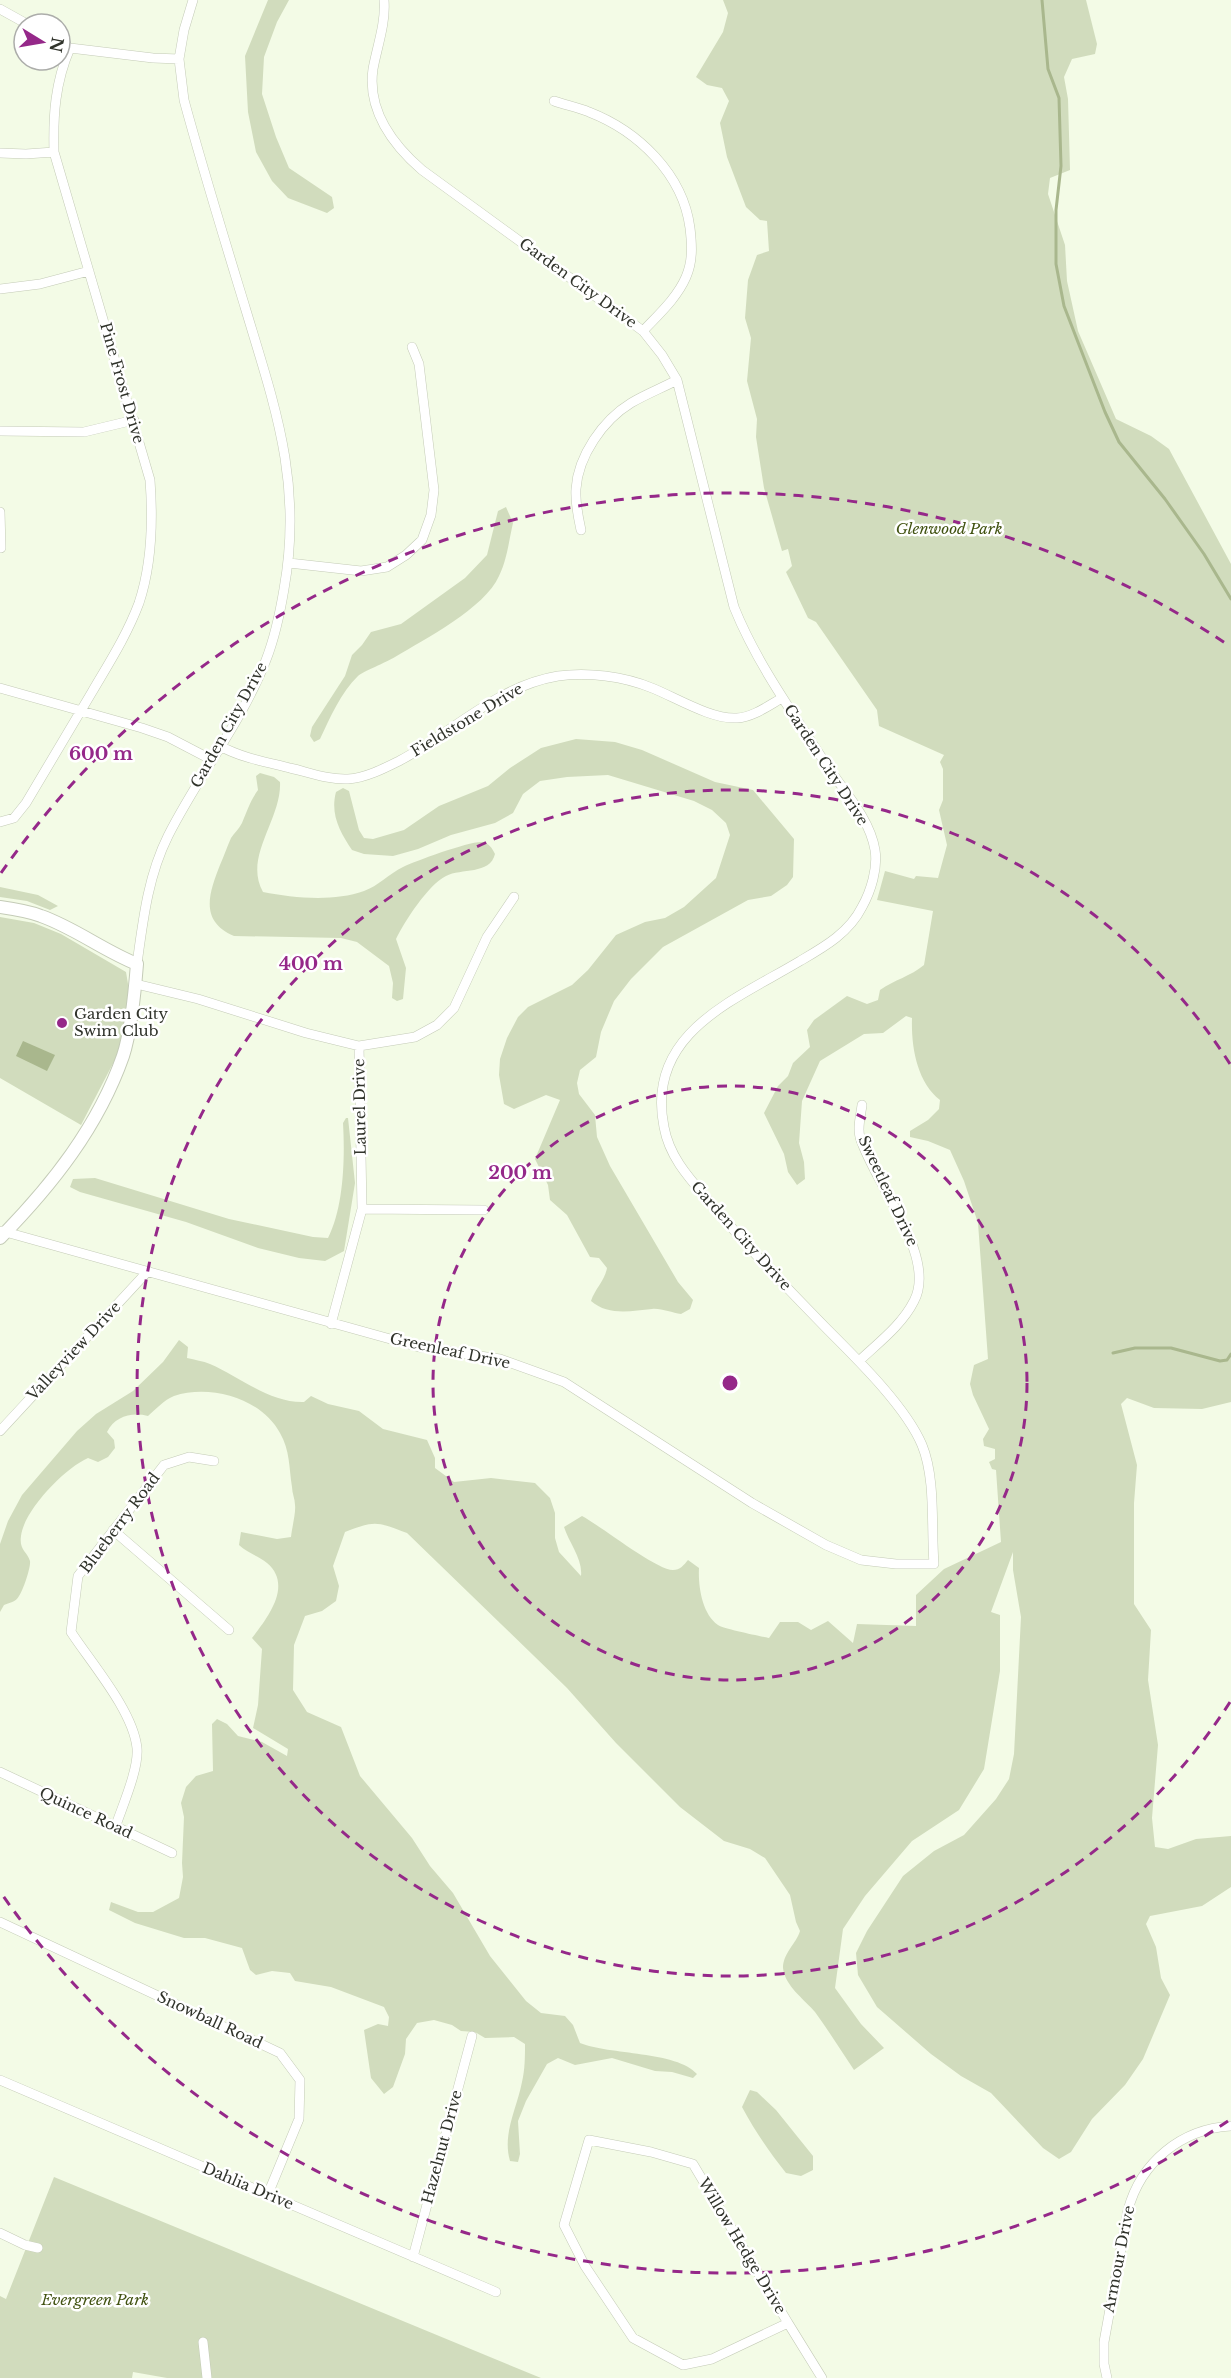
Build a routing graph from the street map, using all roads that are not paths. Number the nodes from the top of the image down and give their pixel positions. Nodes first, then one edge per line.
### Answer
1 (193, 0) edge
2 (384, 0) edge
3 (72, 48) edge
4 (179, 58) junction
5 (61, 72) edge
6 (554, 101) dead end
7 (54, 152) junction
8 (0, 153) edge
9 (89, 271) junction
10 (0, 289) edge
11 (643, 331) junction
12 (412, 347) dead end
13 (677, 380) junction
14 (134, 420) junction
15 (0, 431) edge
16 (0, 512) edge
17 (581, 530) dead end
18 (1, 548) edge
19 (289, 563) junction
20 (0, 688) edge
21 (782, 698) junction
22 (81, 711) junction
23 (220, 746) junction
24 (212, 760) junction
25 (0, 822) edge
26 (513, 897) dead end
27 (0, 907) edge
28 (138, 964) junction
29 (136, 984) junction
30 (359, 1046) junction
31 (862, 1105) dead end
32 (362, 1209) junction
33 (484, 1210) dead end
34 (2, 1233) edge
35 (148, 1270) junction
36 (331, 1324) junction
37 (859, 1361) junction
38 (0, 1431) edge
39 (214, 1461) dead end
40 (113, 1530) junction
41 (934, 1564) joint
42 (229, 1630) dead end
43 (0, 1772) edge
44 (115, 1827) junction
45 (172, 1853) dead end
46 (0, 1922) edge
47 (472, 2037) dead end
48 (0, 2080) edge
49 (1231, 2126) edge
50 (268, 2194) junction
51 (0, 2233) edge
52 (38, 2248) dead end
53 (413, 2257) junction
54 (496, 2292) dead end
55 (788, 2323) junction
56 (203, 2343) dead end
57 (207, 2378) edge
58 (822, 2378) edge
59 (1107, 2378) edge

1 - 4 street, Garden City Drive
2 - 11 street, Garden City Drive
3 - 4 street
4 - 19 street, Garden City Drive
5 - 7 street, Pine Frost Drive
6 - 11 street
7 - 8 street
7 - 9 street, Pine Frost Drive
9 - 10 street
9 - 14 street, Pine Frost Drive
11 - 13 street, Garden City Drive
12 - 19 street
13 - 17 street
13 - 21 street, Garden City Drive
14 - 15 street
14 - 22 street, Pine Frost Drive
16 - 18 street
19 - 23 street, Garden City Drive
20 - 22 street
21 - 23 street, Fieldstone Drive
21 - 37 street, Garden City Drive
22 - 24 street
22 - 25 street, Pine Frost Drive
23 - 24 street, Garden City Drive
24 - 28 street, Garden City Drive
26 - 30 street
27 - 28 street
28 - 29 street, Garden City Drive
29 - 30 street, Laurel Drive
29 - 34 street, Garden City Drive
30 - 32 street, Laurel Drive
31 - 37 street, Sweetleaf Drive
32 - 33 street
32 - 36 street, Laurel Drive
34 - 35 street, Greenleaf Drive
35 - 36 street, Greenleaf Drive
35 - 38 street, Valleyview Drive
36 - 41 street, Greenleaf Drive
37 - 41 street, Garden City Drive
39 - 40 street, Blueberry Road
40 - 42 street
40 - 44 street, Blueberry Road
43 - 44 street, Quince Road
44 - 45 street, Quince Road
46 - 50 street, Snowball Road
47 - 53 street, Hazelnut Drive
48 - 50 street, Dahlia Drive
49 - 59 street, Armour Drive
50 - 53 street, Dahlia Drive
51 - 52 street
53 - 54 street, Dahlia Drive
55 - 55 street, Willow Hedge Drive
55 - 58 street, Willow Hedge Drive
56 - 57 street

